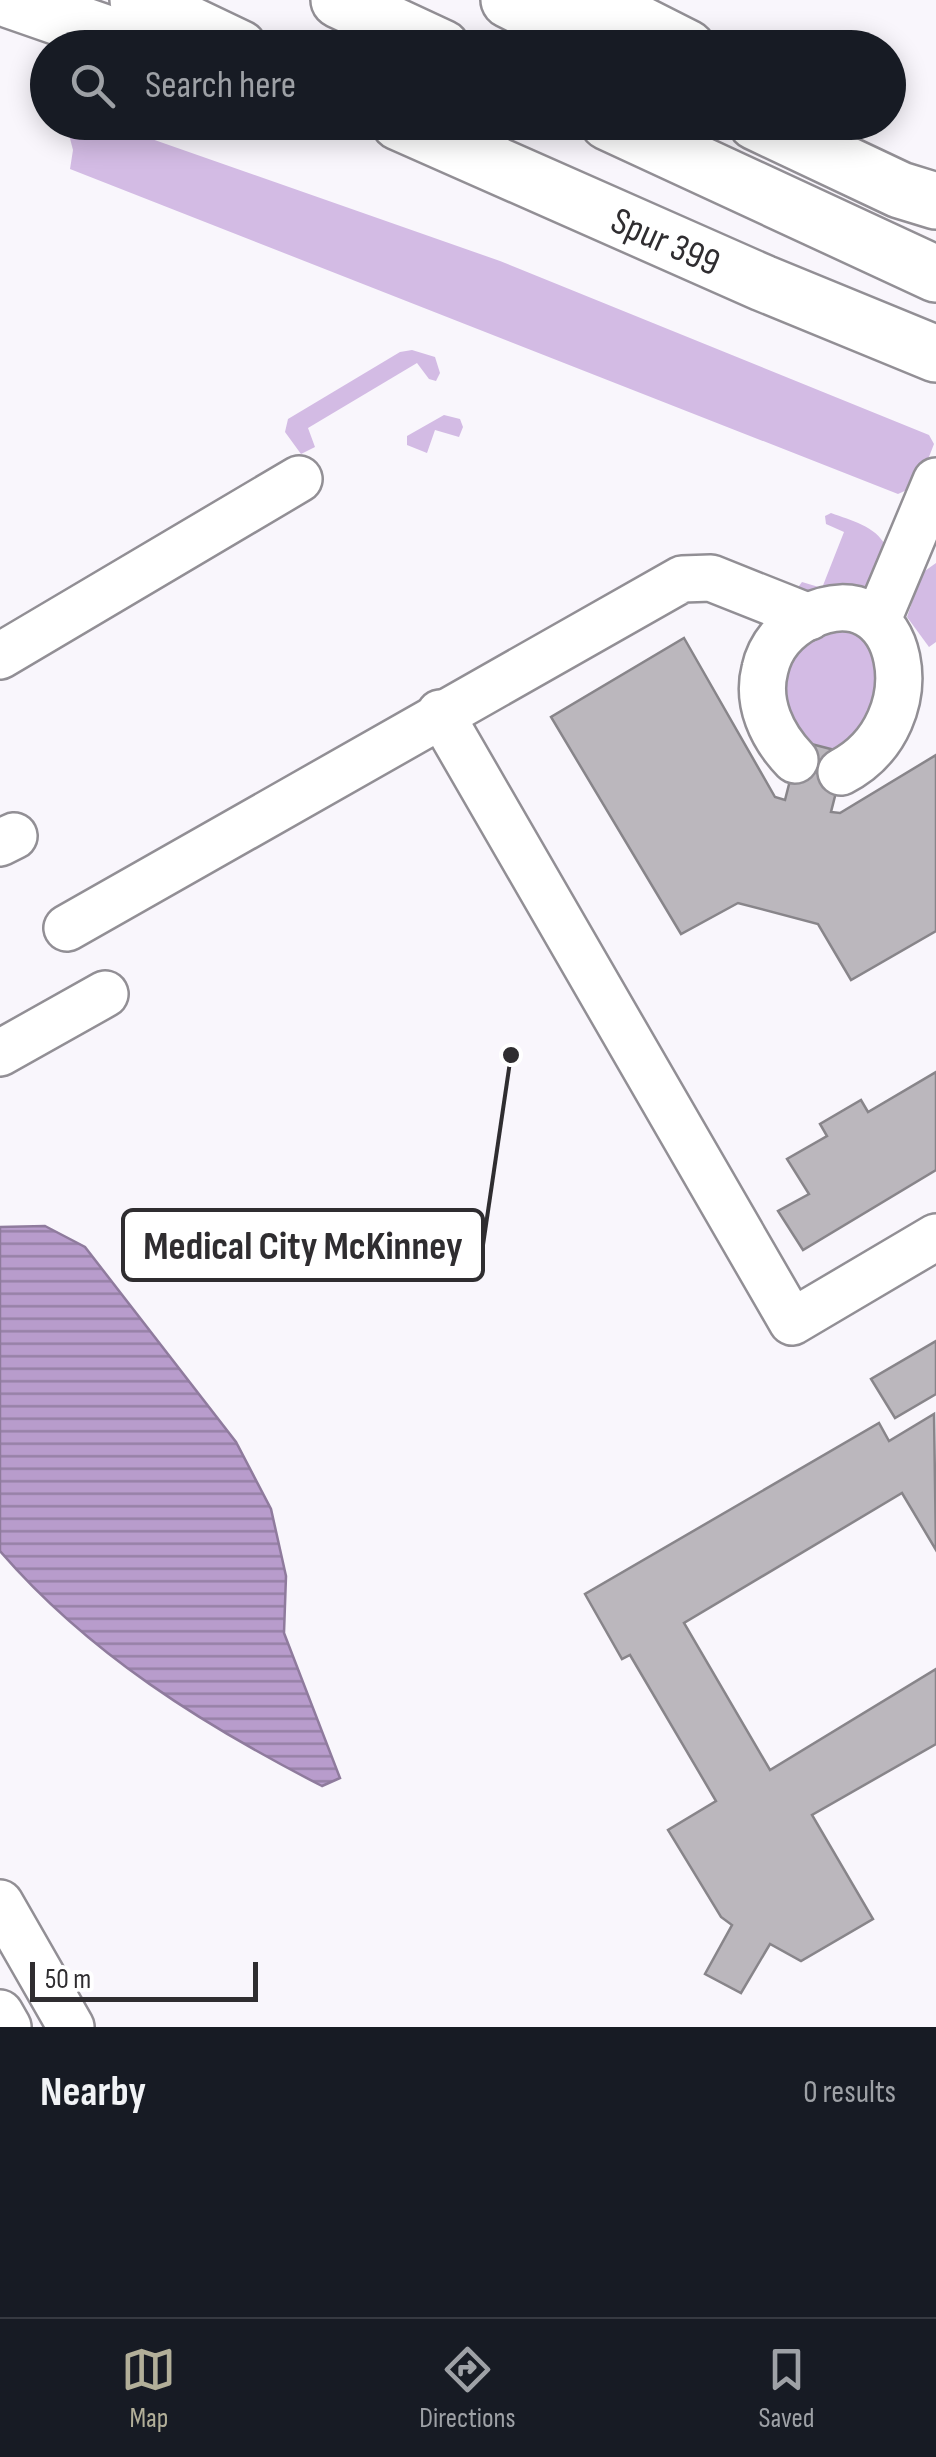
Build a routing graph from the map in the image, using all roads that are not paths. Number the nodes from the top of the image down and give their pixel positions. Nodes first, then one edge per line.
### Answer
1 (10, 0) edge
2 (138, 0) edge
3 (339, 0) edge
4 (509, 0) edge
5 (592, 0) edge
6 (96, 30) edge
7 (200, 30) edge
8 (403, 30) edge
9 (568, 30) edge
10 (651, 30) edge
11 (438, 140) edge
12 (647, 140) edge
13 (794, 140) edge
14 (873, 140) edge
15 (936, 172) edge
16 (936, 201) edge
17 (936, 274) edge
18 (936, 354) edge
19 (300, 479) dead end
20 (936, 482) edge
21 (809, 616) junction
22 (879, 617) junction
23 (0, 656) edge
24 (926, 660) edge
25 (440, 714) junction
26 (795, 760) dead end
27 (841, 772) dead end
28 (67, 928) dead end
29 (105, 994) dead end
30 (0, 1053) edge
31 (936, 1236) edge
32 (4, 1920) edge
33 (0, 2013) edge
34 (8, 2027) edge
35 (71, 2027) edge

1 - 6 main road
2 - 7 main road
3 - 8 main road
4 - 9 main road
5 - 10 main road
11 - 18 main road, Spur 399
12 - 17 main road
13 - 16 main road
14 - 15 main road
19 - 23 street
20 - 22 street
21 - 22 street
21 - 25 street
21 - 26 street
22 - 24 street
24 - 27 street
25 - 28 street
25 - 31 street
29 - 30 street
32 - 35 street
33 - 34 street

